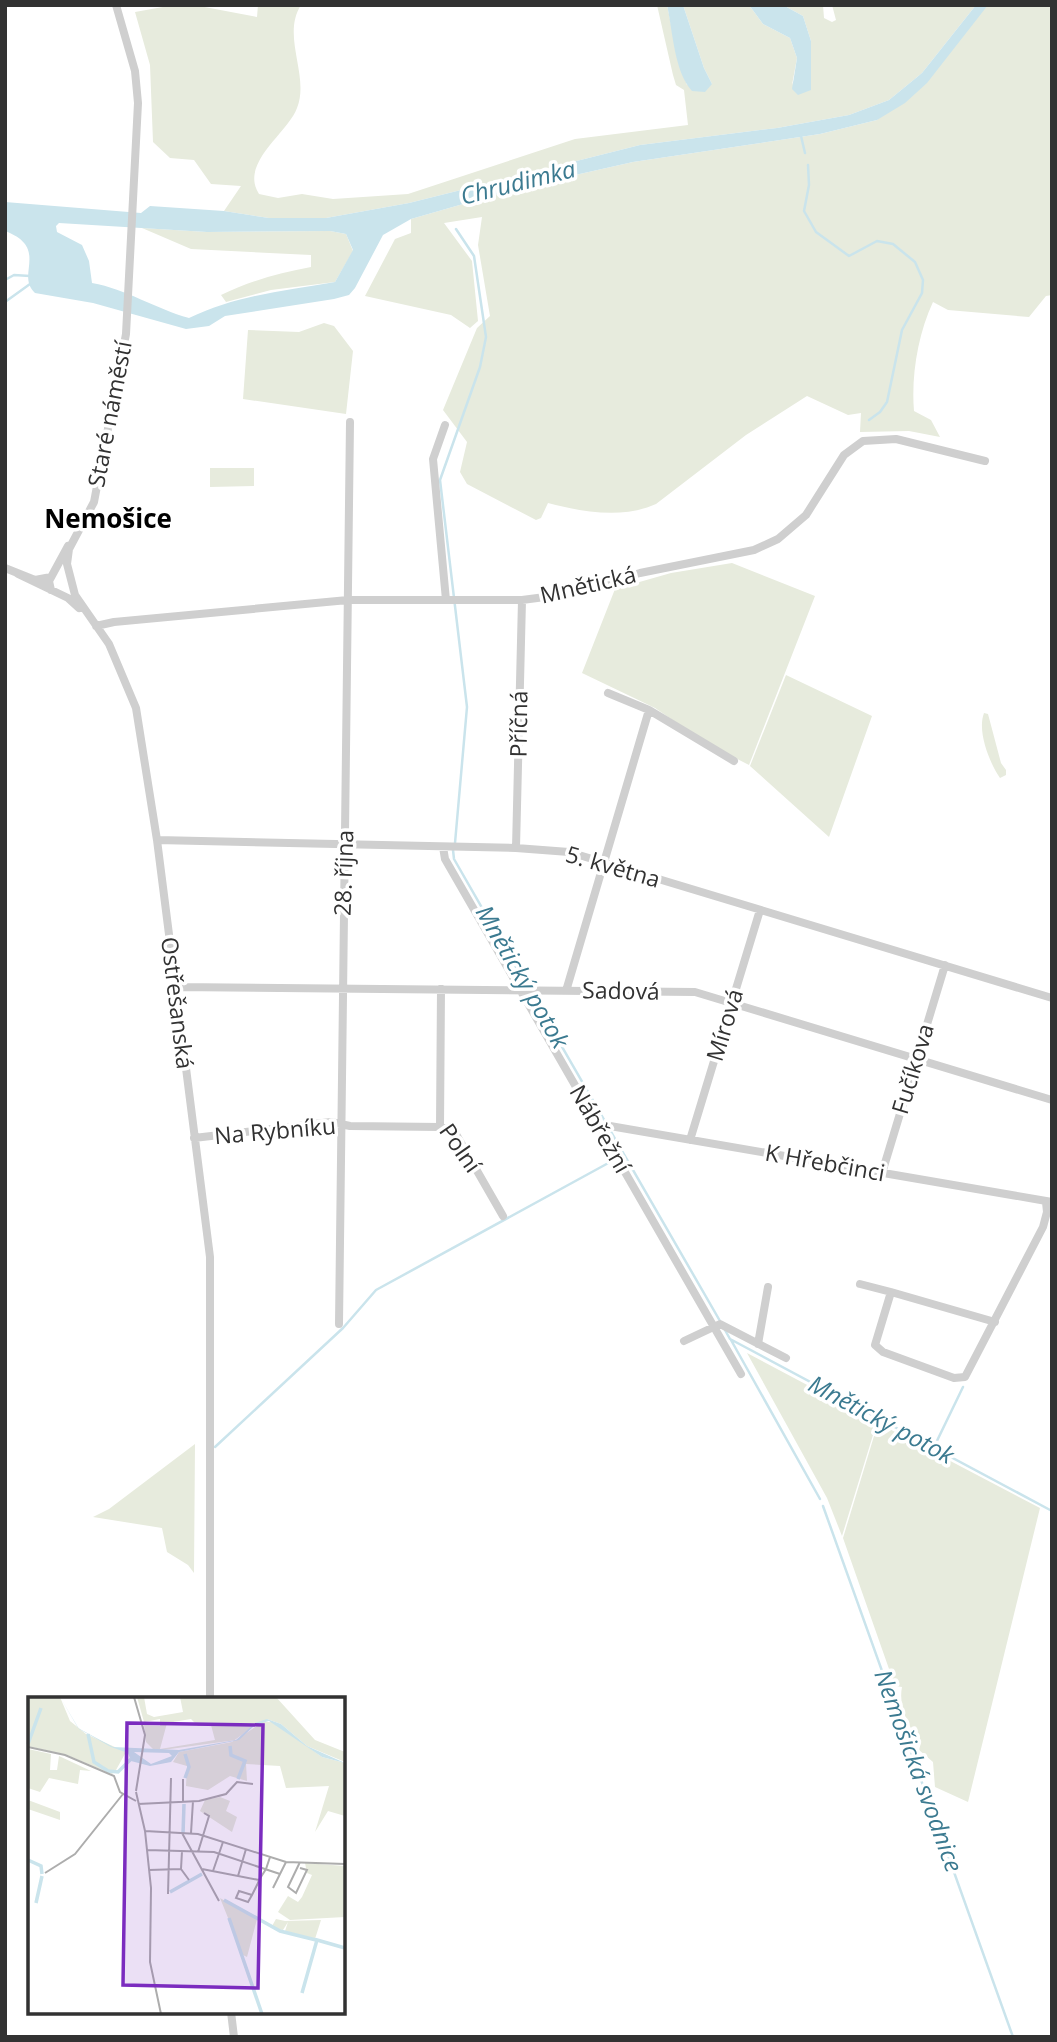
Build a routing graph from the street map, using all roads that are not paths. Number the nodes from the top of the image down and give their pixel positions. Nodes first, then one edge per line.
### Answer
1 (116, 5) edge
2 (351, 422) dead end
3 (445, 425) dead end
4 (985, 461) dead end
5 (75, 537) junction
6 (5, 568) edge
7 (18, 574) junction
8 (52, 576) junction
9 (72, 580) junction
10 (56, 594) junction
11 (348, 600) junction
12 (446, 600) junction
13 (522, 600) junction
14 (94, 622) junction
15 (608, 693) dead end
16 (649, 710) junction
17 (734, 761) dead end
18 (157, 840) junction
19 (344, 844) junction
20 (444, 847) junction
21 (516, 848) junction
22 (603, 862) junction
23 (760, 910) junction
24 (945, 965) junction
25 (175, 986) junction
26 (341, 988) junction
27 (441, 989) junction
28 (527, 990) junction
29 (566, 991) junction
30 (1052, 998) edge
31 (732, 1002) junction
32 (916, 1059) junction
33 (1052, 1100) edge
34 (340, 1123) junction
35 (440, 1126) junction
36 (604, 1126) junction
37 (194, 1138) junction
38 (691, 1140) junction
39 (882, 1173) junction
40 (1049, 1202) edge
41 (503, 1216) dead end
42 (860, 1284) dead end
43 (768, 1287) dead end
44 (891, 1292) junction
45 (995, 1322) junction
46 (339, 1324) dead end
47 (713, 1325) junction
48 (684, 1341) dead end
49 (758, 1344) junction
50 (786, 1359) dead end
51 (741, 1374) dead end
52 (210, 1697) edge
53 (231, 2014) edge
54 (234, 2037) edge

1 - 5 street, Staré náměstí
2 - 11 street, 28. října
3 - 12 street
4 - 13 street, Mnětická
5 - 8 street, Staré náměstí
5 - 9 street, Staré náměstí
6 - 7 street
7 - 8 street
7 - 10 street
8 - 9 street
8 - 10 street
9 - 10 street
9 - 14 street
10 - 14 street
11 - 12 street, Mnětická
11 - 14 street, Mnětická
11 - 19 street, 28. října
12 - 13 street, Mnětická
13 - 21 street, Příčná
14 - 18 street, Ostřešanská
15 - 16 street
16 - 17 street
16 - 22 street
18 - 19 street, 5. května
18 - 25 street, Ostřešanská
19 - 20 street, 5. května
19 - 26 street, 28. října
20 - 21 street, 5. května
20 - 28 street, Nábřežní
21 - 22 street, 5. května
22 - 23 street, 5. května
22 - 29 street
23 - 24 street, 5. května
23 - 31 street, Mírová
24 - 30 street, 5. května
24 - 32 street, Fučíkova
25 - 26 street, Sadová
25 - 37 street, Ostřešanská
26 - 27 street, Sadová
26 - 34 street, 28. října
27 - 28 street, Sadová
27 - 35 street, Polní
28 - 29 street, Sadová
28 - 36 street, Nábřežní
29 - 31 street, Sadová
31 - 32 street, Sadová
31 - 38 street, Mírová
32 - 33 street, Sadová
32 - 39 street, Fučíkova
34 - 35 street, Na Rybníku
34 - 37 street, Na Rybníku
34 - 46 street, 28. října
35 - 41 street, Polní
36 - 38 street, K Hřebčinci
36 - 47 street, Nábřežní
37 - 52 street, Ostřešanská
38 - 39 street, K Hřebčinci
39 - 40 street, K Hřebčinci
40 - 45 street
42 - 44 street
43 - 49 street
44 - 45 street
44 - 45 street
47 - 48 street
47 - 49 street
47 - 51 street, Nábřežní
49 - 50 street
53 - 54 street

